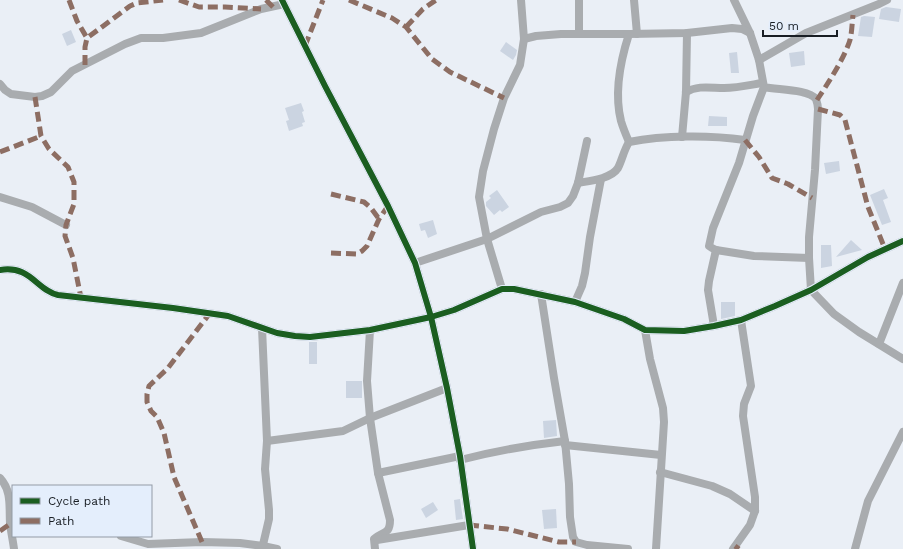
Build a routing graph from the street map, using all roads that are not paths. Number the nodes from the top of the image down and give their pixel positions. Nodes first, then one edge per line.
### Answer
1 (521, 0) edge
2 (579, 0) edge
3 (634, 0) edge
4 (734, 0) edge
5 (887, 0) edge
6 (283, 2) edge
7 (687, 32) junction
8 (750, 33) junction
9 (579, 34) junction
10 (633, 34) junction
11 (524, 39) junction
12 (759, 60) junction
13 (0, 84) edge
14 (763, 85) junction
15 (686, 92) junction
16 (682, 137) junction
17 (745, 140) junction
18 (587, 142) dead end
19 (629, 142) junction
20 (601, 179) junction
21 (578, 183) junction
22 (0, 197) edge
23 (66, 225) dead end
24 (487, 239) junction
25 (903, 241) edge
26 (716, 250) junction
27 (809, 258) junction
28 (415, 263) junction
29 (0, 270) edge
30 (903, 283) edge
31 (502, 289) junction
32 (811, 290) junction
33 (541, 294) junction
34 (574, 302) junction
35 (431, 317) junction
36 (741, 320) junction
37 (714, 326) junction
38 (262, 328) junction
39 (370, 330) junction
40 (645, 330) junction
41 (879, 344) junction
42 (903, 359) edge
43 (447, 388) junction
44 (370, 418) junction
45 (903, 432) edge
46 (267, 441) junction
47 (565, 443) junction
48 (661, 455) junction
49 (460, 458) junction
50 (660, 472) junction
51 (378, 473) junction
52 (0, 478) edge
53 (755, 511) junction
54 (469, 525) junction
55 (12, 532) edge
56 (13, 537) edge
57 (124, 537) edge
58 (374, 540) junction
59 (147, 546) edge
60 (262, 547) edge
61 (587, 547) edge
62 (14, 549) edge
63 (277, 549) edge
64 (375, 549) edge
65 (473, 549) edge
66 (628, 549) edge
67 (656, 549) edge
68 (733, 549) edge
69 (855, 549) edge

1 - 11 street
2 - 9 street
3 - 10 street
4 - 8 street
5 - 12 street
6 - 13 street
6 - 28 street
7 - 8 street
7 - 10 street
7 - 15 street
8 - 12 street
9 - 10 street
9 - 11 street
10 - 19 street
11 - 24 street
12 - 14 street
14 - 15 street
14 - 17 street
14 - 27 street
15 - 16 street
16 - 17 street
16 - 19 street
17 - 26 street
18 - 21 street
19 - 20 street
20 - 21 street
20 - 34 street
21 - 24 street
22 - 23 street
24 - 28 street
24 - 31 street
25 - 32 street
26 - 27 street
26 - 37 street
27 - 32 street
28 - 35 street
29 - 38 street
30 - 41 street
31 - 33 street
31 - 35 street
32 - 36 street
32 - 41 street
33 - 34 street
33 - 47 street
34 - 40 street
35 - 39 street
35 - 43 street
36 - 37 street
36 - 53 street
37 - 40 street
38 - 39 street
38 - 46 street
39 - 44 street
40 - 48 street
41 - 42 street
43 - 44 street
43 - 49 street
44 - 46 street
44 - 51 street
45 - 69 street
46 - 60 street
47 - 48 street
47 - 49 street
47 - 61 street
48 - 50 street
49 - 51 street
49 - 54 street
50 - 53 street
50 - 67 street
51 - 58 street
52 - 55 street
53 - 68 street
54 - 58 street
54 - 65 street
56 - 62 street
57 - 59 street
58 - 64 street
59 - 60 street
60 - 63 street
61 - 66 street

